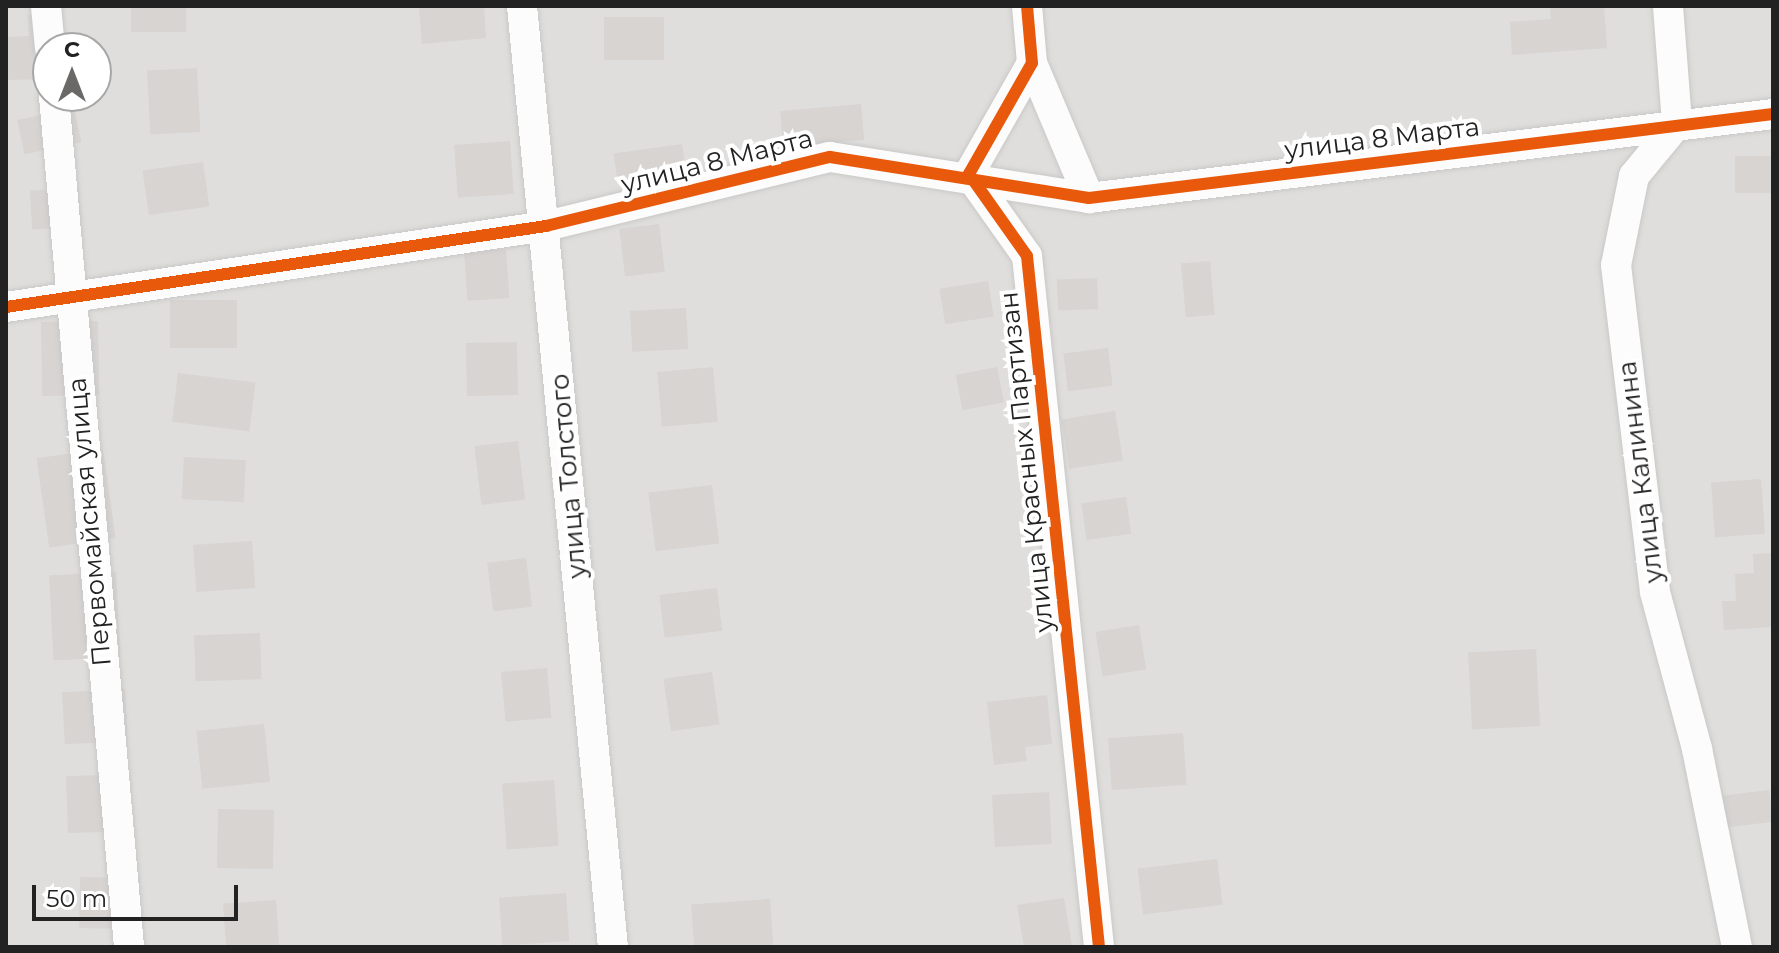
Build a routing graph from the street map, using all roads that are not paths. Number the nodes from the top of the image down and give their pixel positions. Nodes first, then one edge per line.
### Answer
1 (46, 6) edge
2 (522, 6) edge
3 (1027, 6) edge
4 (1668, 6) edge
5 (48, 32) edge
6 (1032, 63) junction
7 (55, 112) edge
8 (1773, 114) edge
9 (1677, 124) junction
10 (969, 174) junction
11 (1089, 198) junction
12 (546, 226) junction
13 (70, 301) junction
14 (6, 307) edge
15 (129, 947) edge
16 (613, 947) edge
17 (1099, 947) edge
18 (1737, 947) edge

1 - 5 street
2 - 12 street, улица Толстого
3 - 6 street
4 - 9 street
6 - 10 street
6 - 11 street
7 - 13 street, Первомайская улица
8 - 9 street, улица 8 Марта
9 - 11 street, улица 8 Марта
9 - 18 street, улица Калинина
10 - 11 street, улица 8 Марта
10 - 12 street, улица 8 Марта
10 - 17 street, улица Красных Партизан
12 - 13 street, улица 8 Марта
12 - 16 street, улица Толстого
13 - 14 street, улица 8 Марта
13 - 15 street, Первомайская улица

